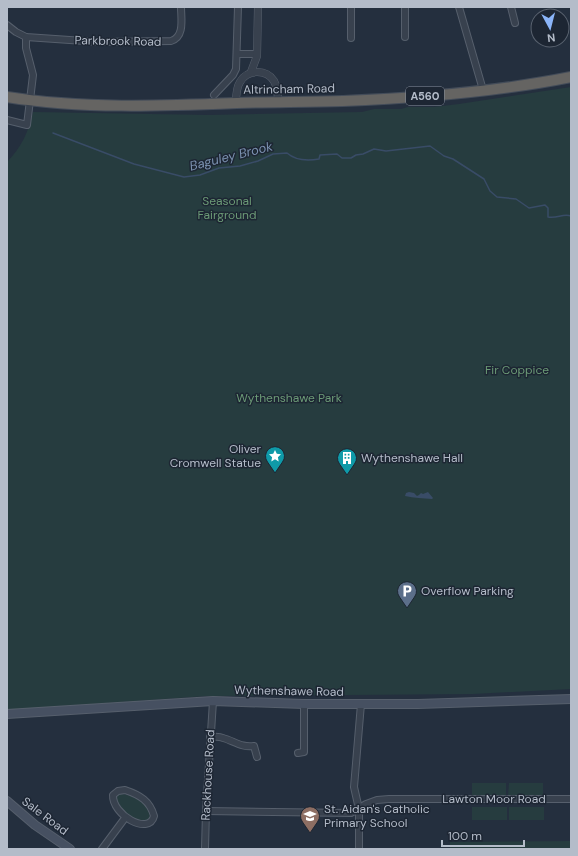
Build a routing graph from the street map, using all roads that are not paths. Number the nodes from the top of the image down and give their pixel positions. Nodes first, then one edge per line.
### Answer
1 (181, 7) edge
2 (238, 7) edge
3 (258, 7) edge
4 (351, 7) edge
5 (405, 7) edge
6 (460, 7) edge
7 (511, 7) edge
8 (515, 23) dead end
9 (7, 25) edge
10 (26, 36) junction
11 (405, 37) dead end
12 (351, 38) dead end
13 (237, 54) junction
14 (257, 55) junction
15 (251, 72) junction
16 (262, 72) junction
17 (571, 77) edge
18 (483, 90) junction
19 (214, 95) dead end
20 (7, 98) edge
21 (30, 100) junction
22 (236, 103) junction
23 (278, 103) junction
24 (7, 120) edge
25 (571, 699) edge
26 (213, 701) junction
27 (304, 704) junction
28 (361, 704) junction
29 (7, 714) edge
30 (210, 737) junction
31 (304, 753) dead end
32 (257, 757) dead end
33 (571, 799) edge
34 (7, 801) edge
35 (359, 809) junction
36 (206, 811) junction
37 (126, 818) junction
38 (70, 849) edge
39 (102, 849) edge
40 (205, 849) edge
41 (359, 849) edge

1 - 10 street, Parkbrook Road
2 - 13 street
3 - 14 street
4 - 12 street
5 - 11 street
6 - 18 street
7 - 8 street
9 - 10 street
10 - 21 street
13 - 14 street
13 - 19 street
14 - 15 street
14 - 16 street
15 - 16 street
15 - 22 street
16 - 23 street
17 - 18 highway, Altrincham Road / A560
18 - 23 highway, Altrincham Road / A560
20 - 21 highway, Altrincham Road / A560
21 - 22 highway, Altrincham Road / A560
21 - 24 street
22 - 23 highway, Altrincham Road / A560
25 - 28 main road, Wythenshawe Road
26 - 27 main road, Wythenshawe Road
26 - 29 main road, Wythenshawe Road
26 - 30 street, Rackhouse Road
27 - 28 main road, Wythenshawe Road
27 - 31 street
28 - 35 street
30 - 32 street
30 - 36 street, Rackhouse Road
33 - 35 street, Lawton Moor Road
34 - 38 main road, Sale Road
35 - 36 street, Lawton Moor Road
35 - 41 street
36 - 40 street, Rackhouse Road
37 - 37 street
37 - 39 street

